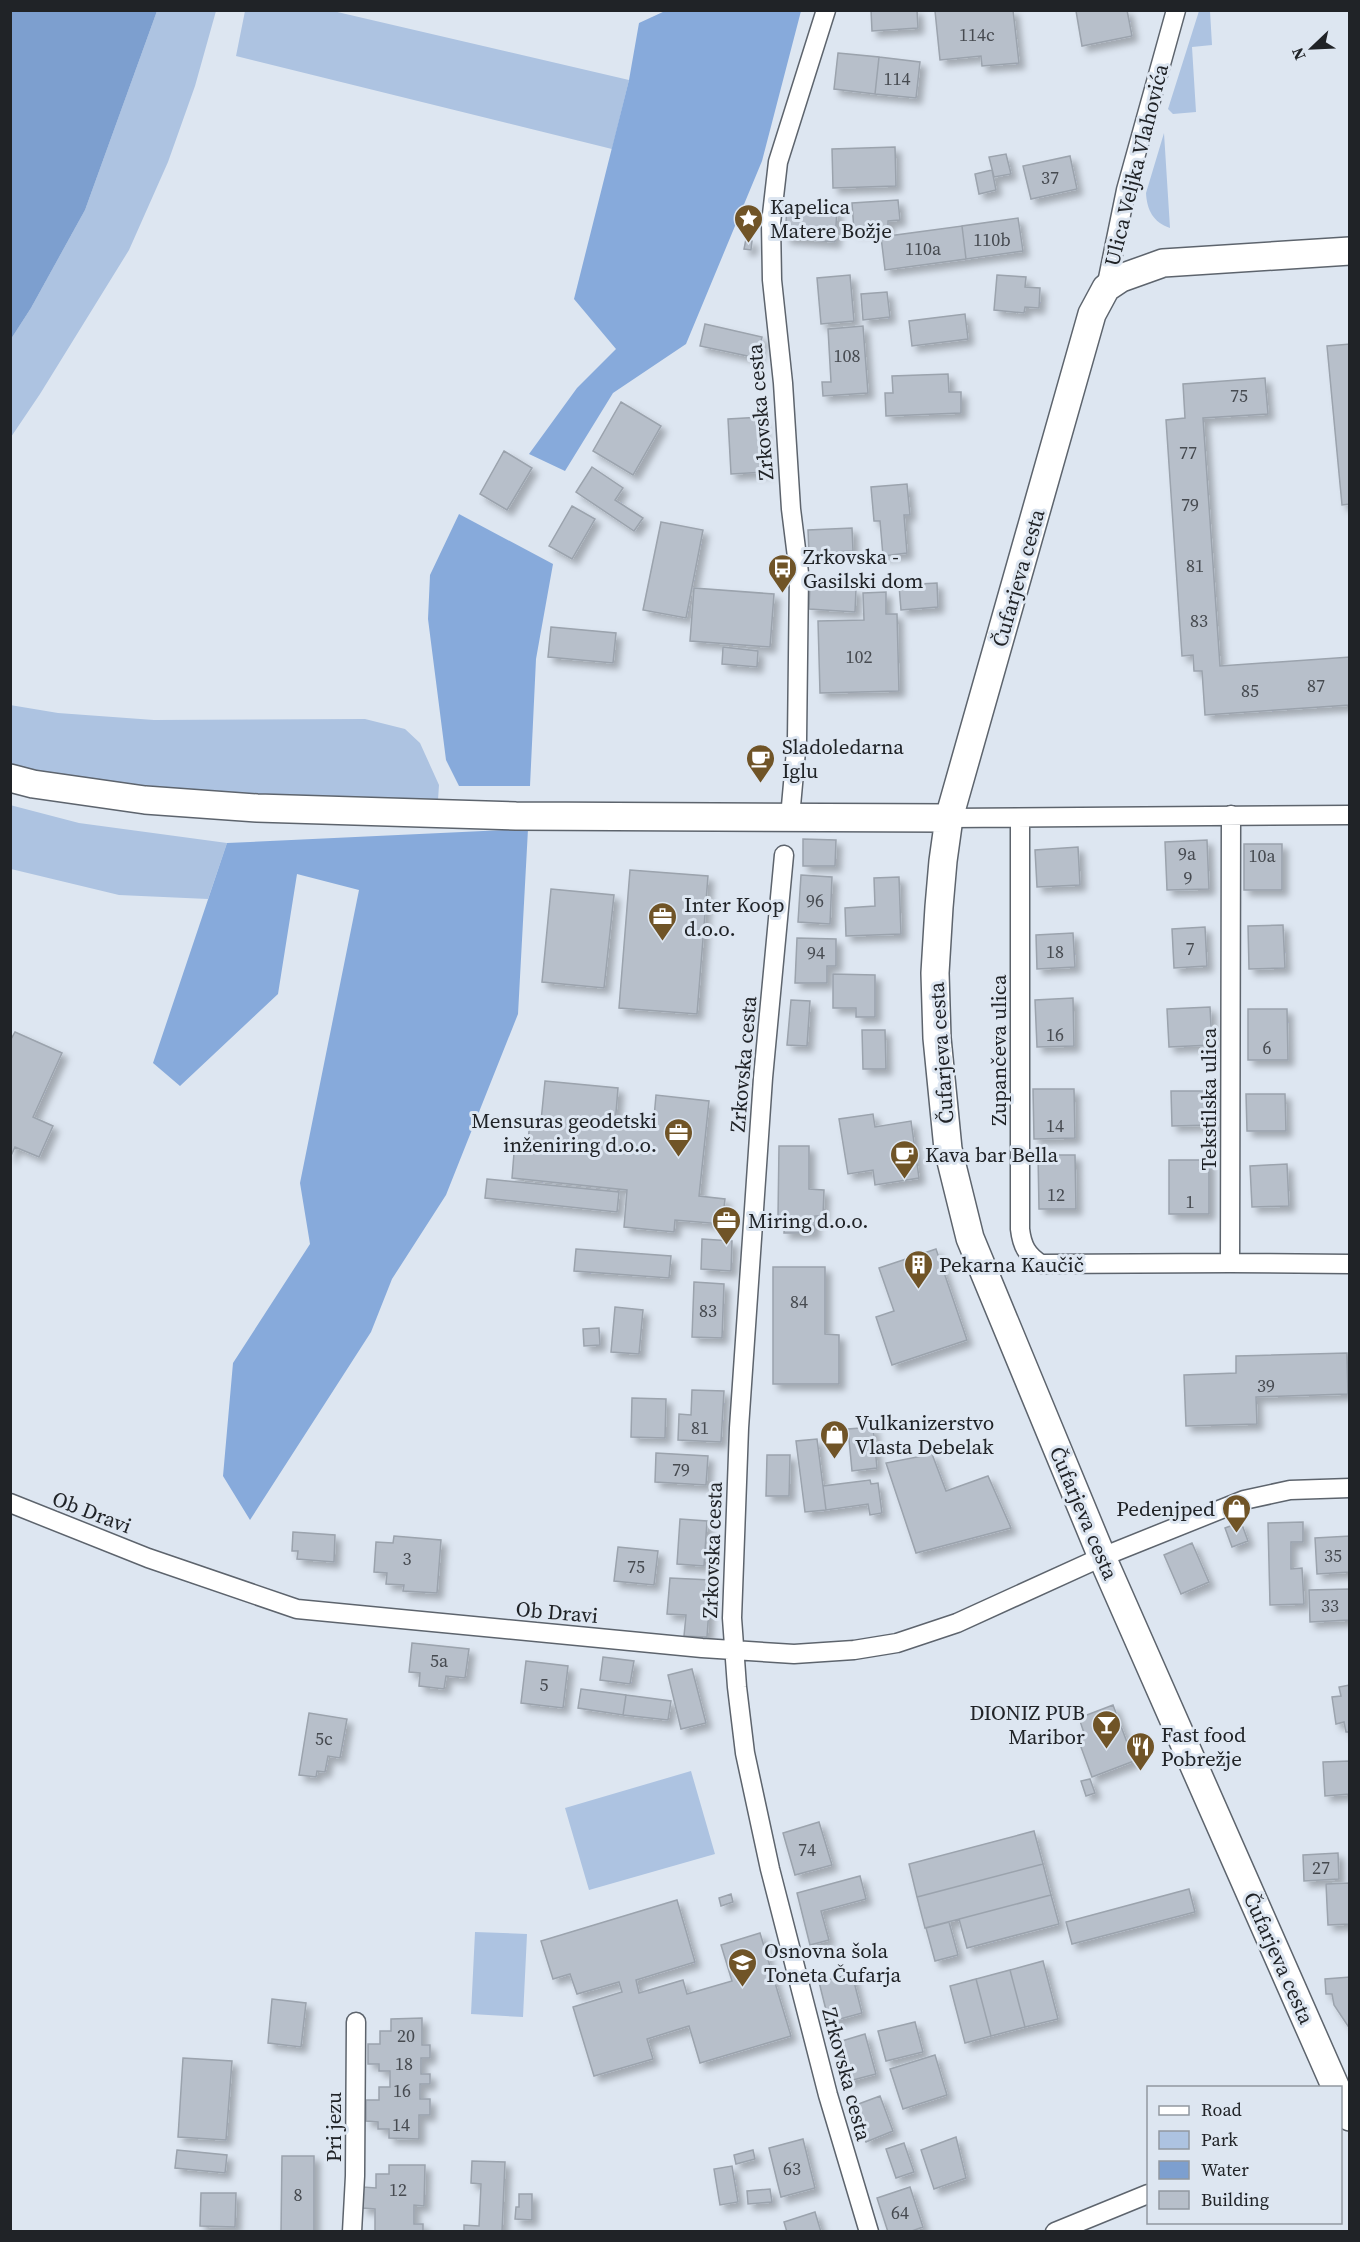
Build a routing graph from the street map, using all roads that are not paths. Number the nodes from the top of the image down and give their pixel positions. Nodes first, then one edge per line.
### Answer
1 (826, 10) edge
2 (1176, 10) edge
3 (1350, 251) edge
4 (1106, 288) junction
5 (10, 778) edge
6 (1231, 815) junction
7 (1350, 815) edge
8 (790, 817) junction
9 (950, 818) junction
10 (1020, 818) junction
11 (784, 855) dead end
12 (1230, 1263) junction
13 (1350, 1264) edge
14 (1350, 1488) edge
15 (10, 1503) edge
16 (1102, 1557) junction
17 (734, 1651) junction
18 (356, 2022) dead end
19 (1335, 2086) edge
20 (1342, 2099) edge
21 (1350, 2117) edge
22 (1147, 2195) edge
23 (352, 2232) edge
24 (869, 2232) edge
25 (1055, 2232) edge

1 - 8 street, Zrkovska cesta
2 - 4 street, Ulica Veljka Vlahovića
3 - 4 street, Ulica Veljka Vlahovića
4 - 9 street, Čufarjeva cesta
5 - 8 street
6 - 7 street
6 - 10 street
6 - 12 street, Tekstilska ulica
8 - 9 street
9 - 10 street
9 - 16 street, Čufarjeva cesta
10 - 12 street, Zupančeva ulica
11 - 17 street, Zrkovska cesta
12 - 13 street
14 - 16 street, Ob Dravi
15 - 17 street, Ob Dravi
16 - 17 street, Ob Dravi
16 - 19 street, Čufarjeva cesta
17 - 24 street, Zrkovska cesta
18 - 23 street, Pri jezu
20 - 21 street
22 - 25 street

